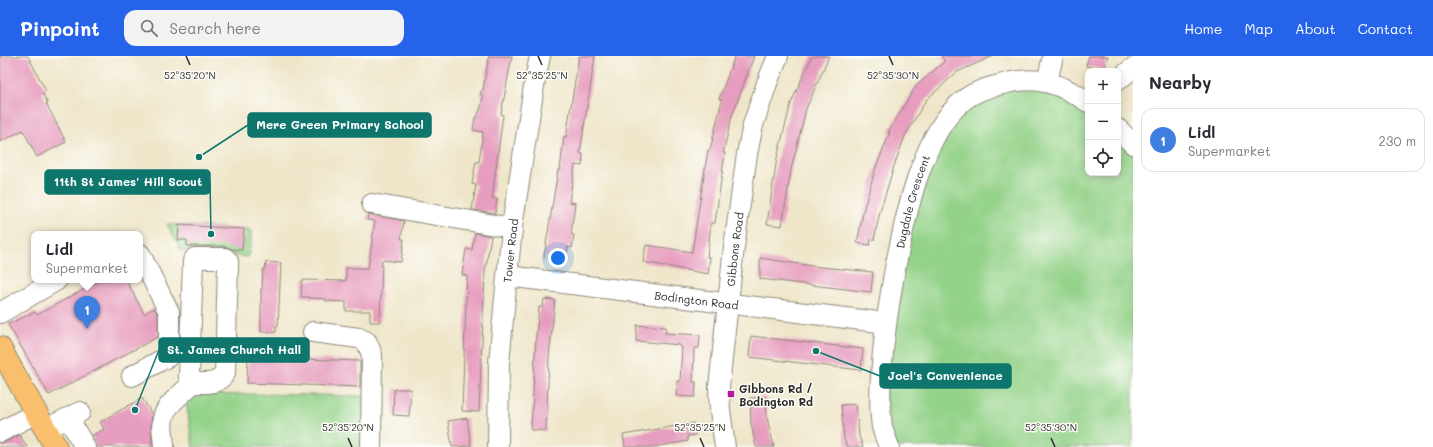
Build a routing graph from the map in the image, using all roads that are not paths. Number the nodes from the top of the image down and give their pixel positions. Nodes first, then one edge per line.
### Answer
1 (540, 56) edge
2 (778, 56) edge
3 (1053, 56) edge
4 (1133, 68) edge
5 (1121, 78) edge
6 (1047, 82) junction
7 (1085, 100) edge
8 (1121, 132) edge
9 (1133, 144) edge
10 (372, 204) dead end
11 (512, 228) junction
12 (143, 260) edge
13 (507, 276) junction
14 (52, 283) edge
15 (727, 304) junction
16 (0, 313) edge
17 (886, 323) junction
18 (313, 332) dead end
19 (0, 348) edge
20 (132, 376) dead end
21 (193, 383) junction
22 (46, 430) edge
23 (0, 432) edge
24 (85, 447) edge
25 (164, 447) edge
26 (371, 447) edge
27 (498, 447) edge
28 (725, 447) edge
29 (889, 447) edge

1 - 11 street, Tower Road
2 - 15 street, Gibbons Road
3 - 6 street
4 - 5 street
6 - 7 street, Dugdale Crescent
6 - 17 street, Dugdale Crescent
8 - 9 street
10 - 11 street
11 - 13 street, Tower Road
12 - 20 street
13 - 15 street, Bodington Road
13 - 27 street, Tower Road
14 - 16 street
15 - 17 street, Bodington Road
15 - 28 street, Gibbons Road
17 - 29 street, Dugdale Crescent
18 - 26 street
19 - 22 main road
21 - 21 street
21 - 25 street
22 - 23 street
22 - 24 street

